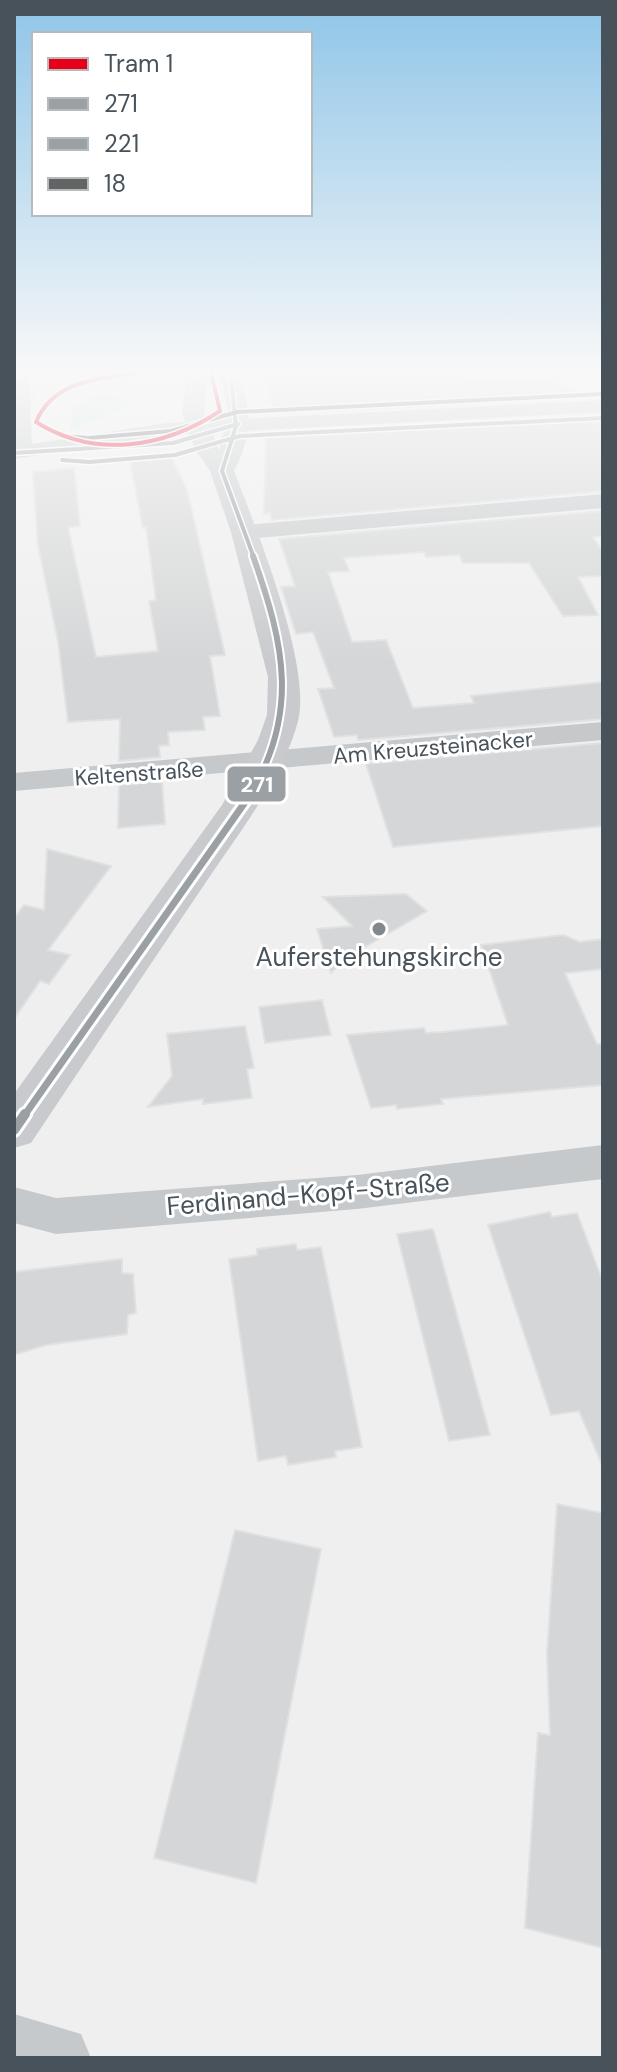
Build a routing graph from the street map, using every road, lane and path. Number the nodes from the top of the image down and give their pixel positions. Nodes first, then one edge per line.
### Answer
1 (222, 471) edge
2 (603, 501) edge
3 (244, 532) junction
4 (603, 731) edge
5 (263, 763) junction
6 (14, 782) edge
7 (14, 1130) edge
8 (603, 1162) edge
9 (14, 1205) edge
10 (14, 2048) edge
11 (57, 2058) edge

1 - 3 street
2 - 3 street
3 - 5 street
4 - 5 street, Am Kreuzsteinacker
5 - 6 street, Keltenstraße
5 - 7 street
8 - 9 street, Ferdinand-Kopf-Straße
10 - 11 street

